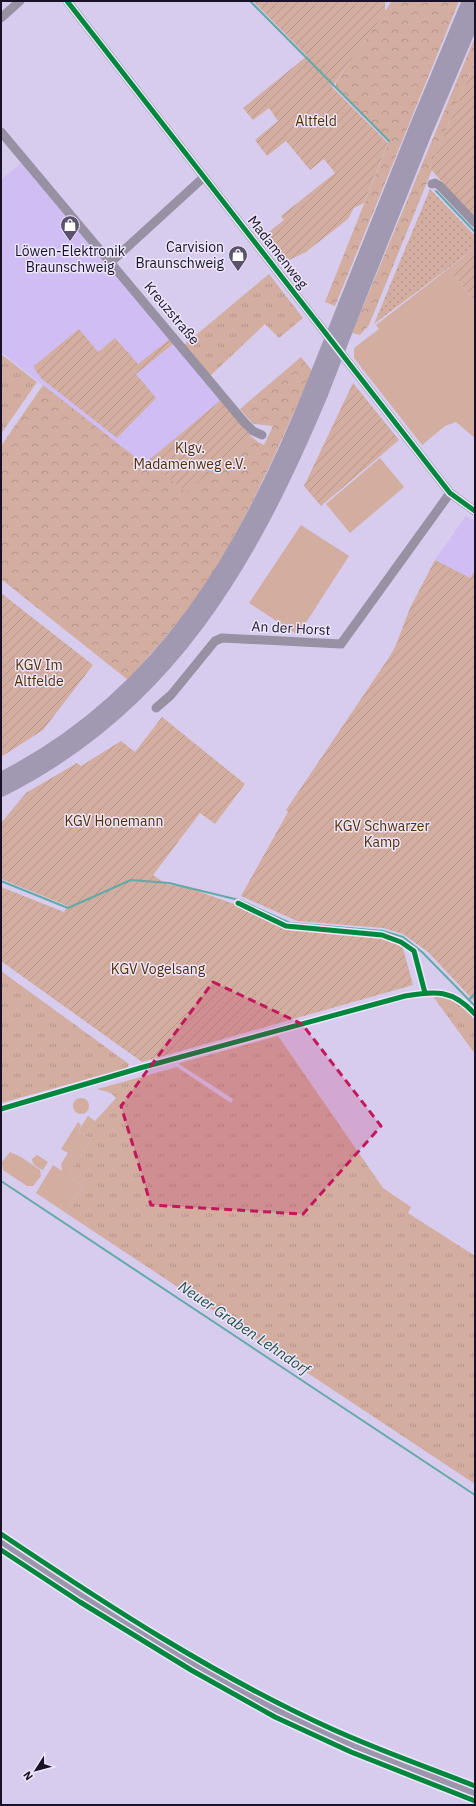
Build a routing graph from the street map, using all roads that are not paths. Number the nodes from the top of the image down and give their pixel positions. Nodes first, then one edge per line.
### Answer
1 (20, 1) edge
2 (67, 1) edge
3 (470, 1) edge
4 (475, 15) edge
5 (1, 18) edge
6 (1, 132) edge
7 (204, 177) junction
8 (432, 184) dead end
9 (475, 223) edge
10 (111, 262) junction
11 (349, 309) junction
12 (262, 435) dead end
13 (450, 493) junction
14 (475, 511) edge
15 (124, 699) junction
16 (156, 708) dead end
17 (1, 779) edge
18 (1, 790) edge
19 (1, 1542) edge
20 (475, 1794) edge

1 - 5 street
2 - 7 street, Madamenweg
3 - 11 highway
4 - 11 highway
6 - 10 street, Kreuzstraße
7 - 10 street
7 - 13 street, Madamenweg
8 - 9 street
10 - 12 street, Kreuzstraße
11 - 15 highway, bridge
13 - 14 street, Madamenweg
13 - 16 street, An der Horst
15 - 17 highway
15 - 18 highway
19 - 20 main road

